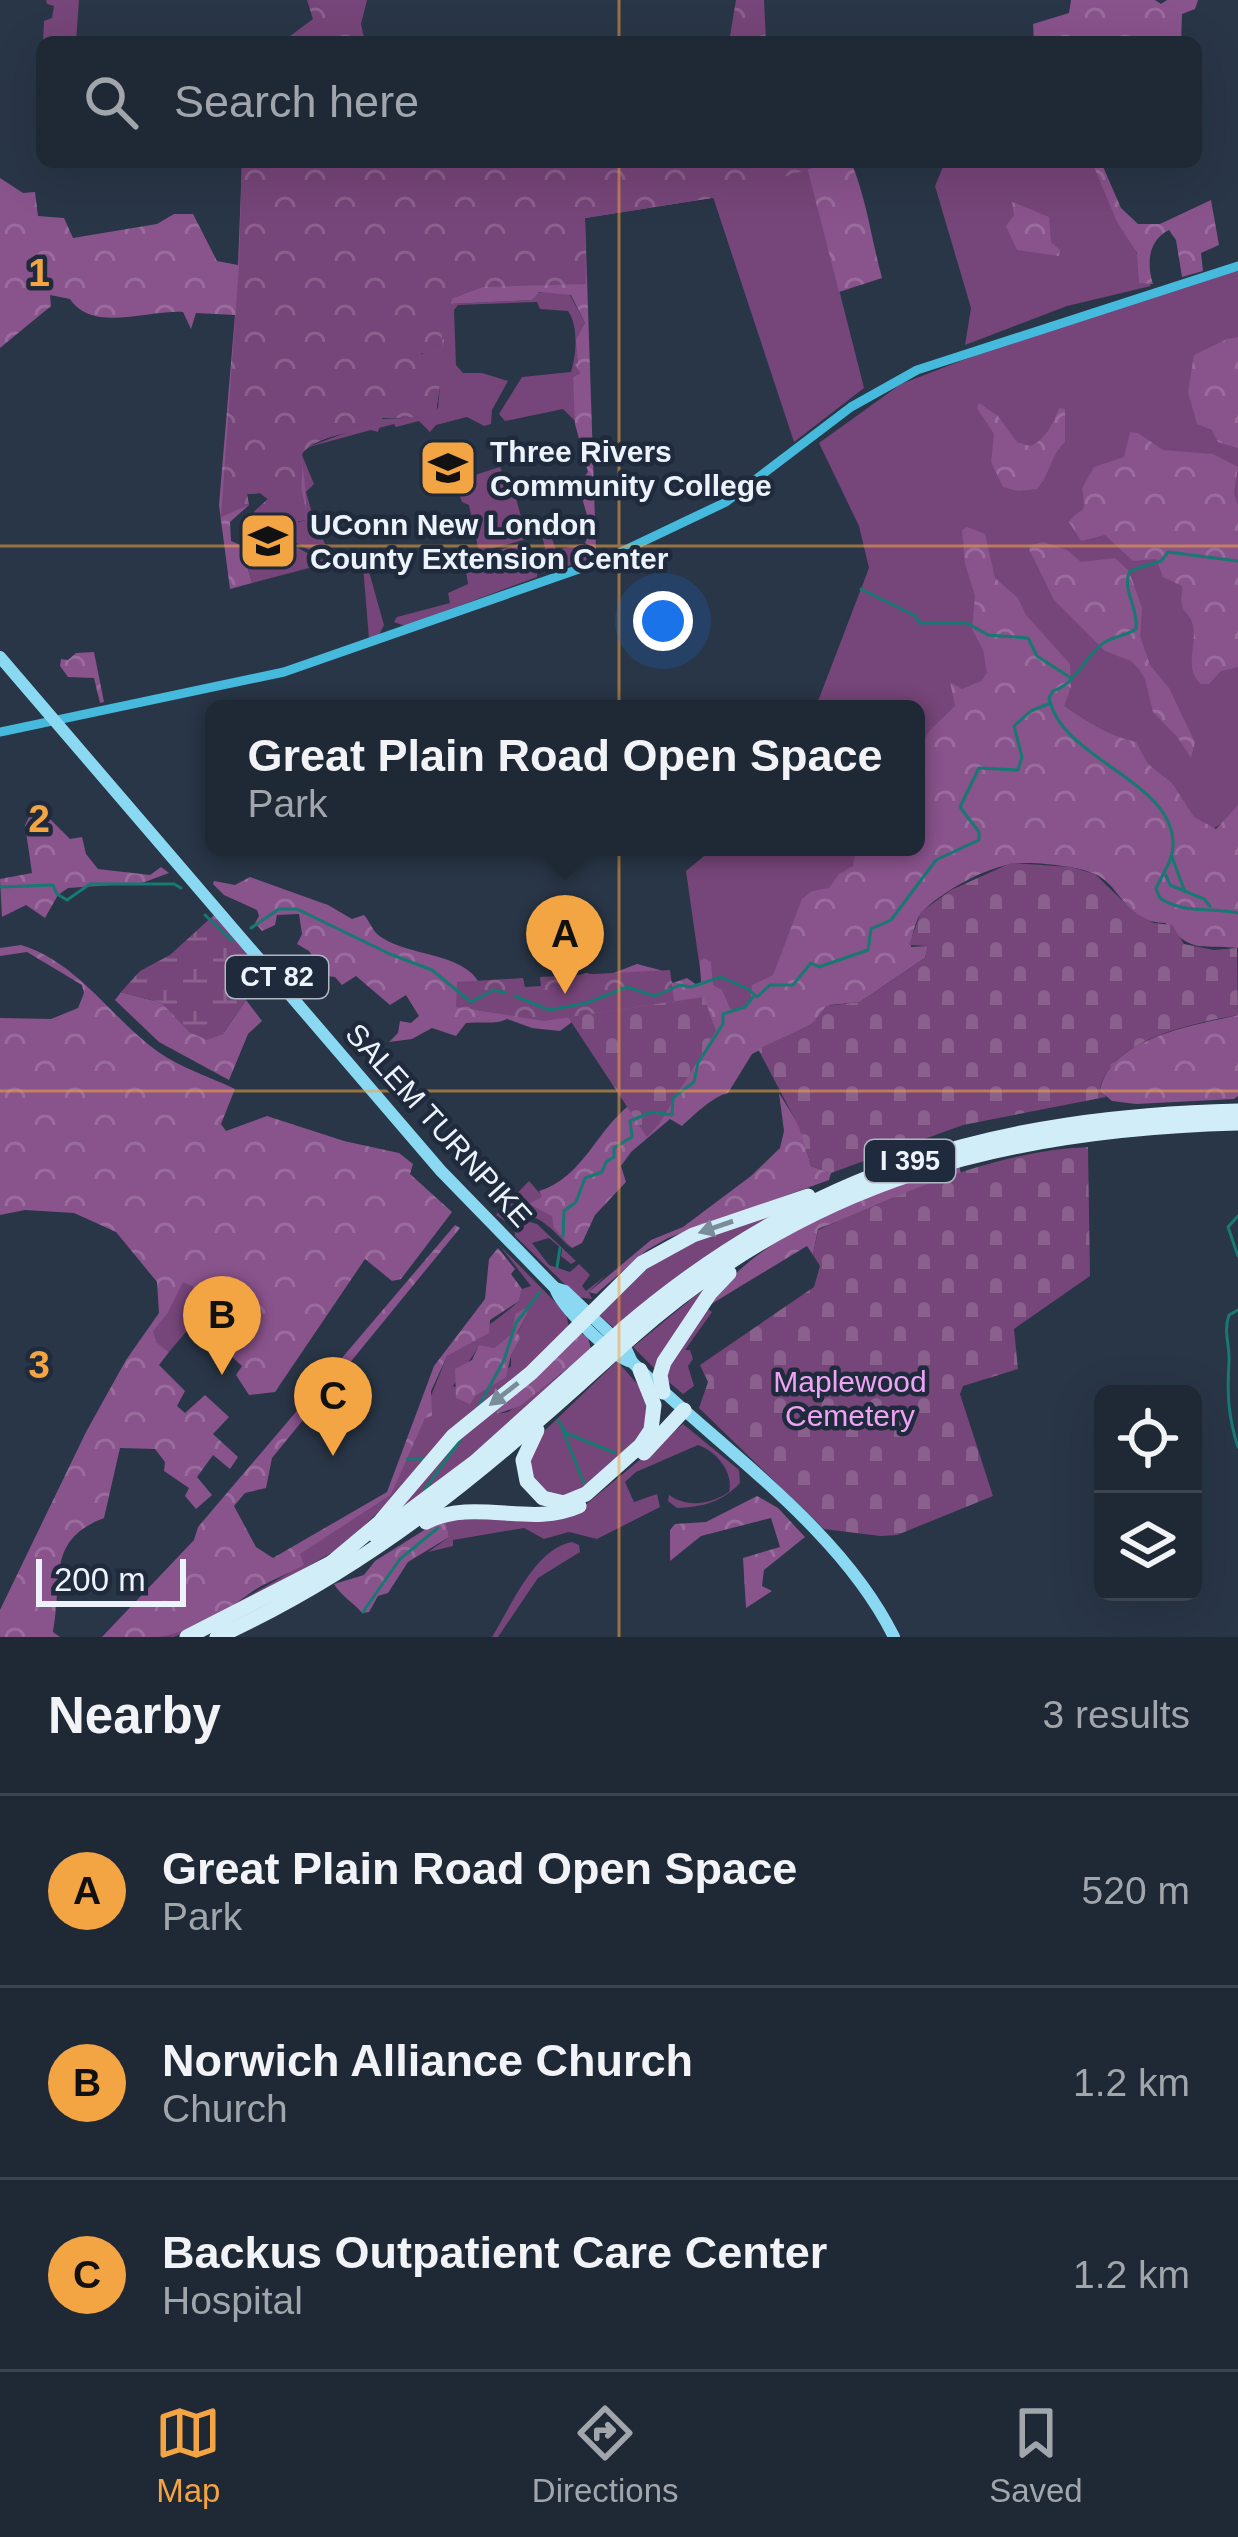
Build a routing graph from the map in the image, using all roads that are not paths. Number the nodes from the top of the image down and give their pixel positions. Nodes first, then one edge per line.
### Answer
1 (1238, 266) edge
2 (0, 657) edge
3 (54, 720) junction
4 (0, 732) edge
5 (1238, 1111) edge
6 (1238, 1123) edge
7 (854, 1183) junction
8 (769, 1240) junction
9 (585, 1318) junction
10 (627, 1333) junction
11 (600, 1358) junction
12 (636, 1366) junction
13 (663, 1392) junction
14 (570, 1393) junction
15 (684, 1410) junction
16 (406, 1529) junction
17 (330, 1564) junction
18 (187, 1637) edge
19 (217, 1637) edge
20 (894, 1637) edge

1 - 3 main road
2 - 3 main road, CT 82
3 - 4 main road
3 - 9 main road, SALEM TURNPIKE / CT 82
5 - 7 highway, I 395
6 - 8 highway, I 395
7 -> 9 highway
7 - 10 highway, I 395
8 - 10 highway, I 395
8 - 13 highway
9 - 12 main road, SALEM TURNPIKE / CT 82
9 -> 17 highway
10 - 11 highway, I 395, bridge
11 - 14 highway, I 395
11 - 17 highway, I 395
12 - 13 main road, SALEM TURNPIKE / CT 82
12 - 14 highway
13 - 15 main road, SALEM TURNPIKE / CT 82
14 - 16 highway, I 395
15 - 16 highway
15 - 20 main road, SALEM TURNPIKE / CT 82
16 - 19 highway, I 395
17 - 18 highway, I 395

